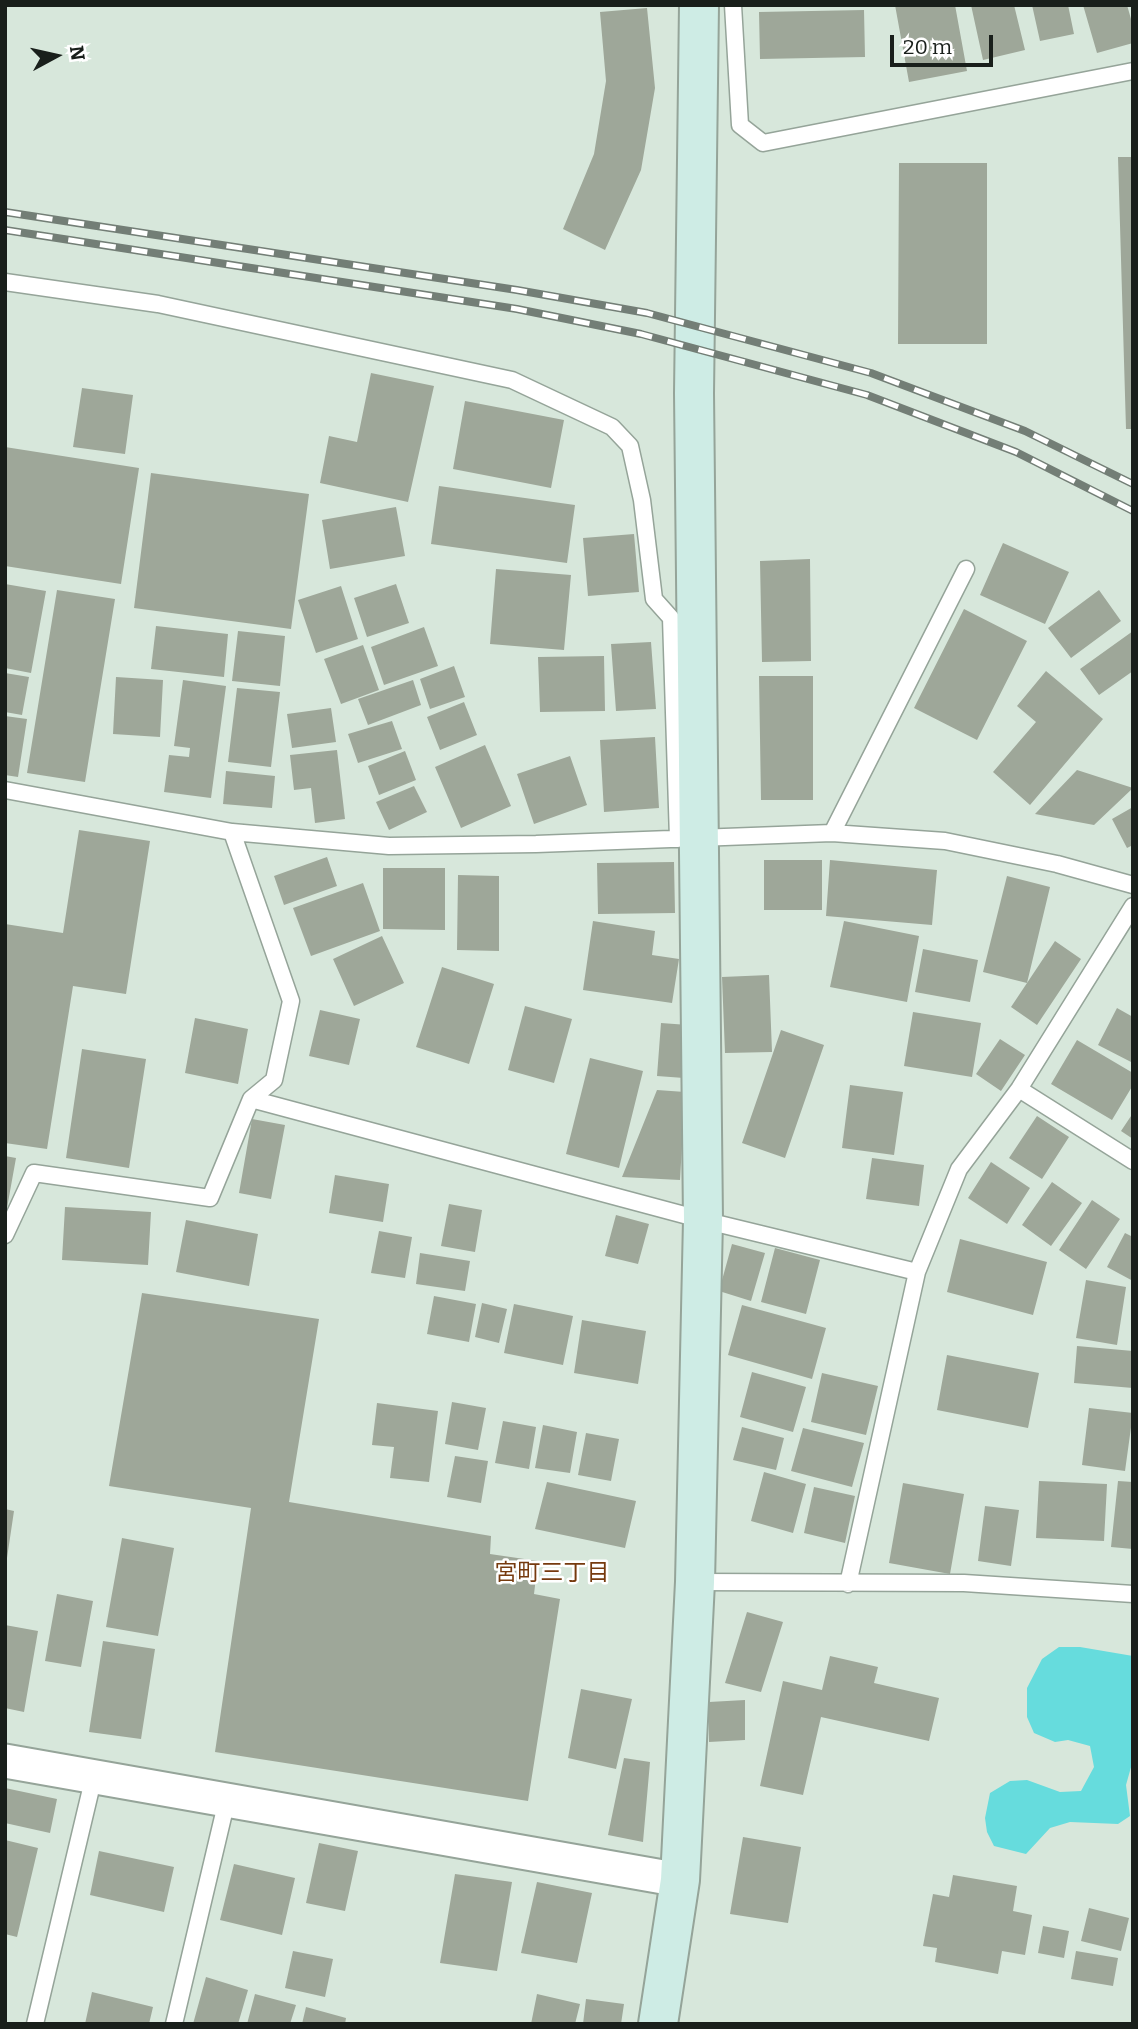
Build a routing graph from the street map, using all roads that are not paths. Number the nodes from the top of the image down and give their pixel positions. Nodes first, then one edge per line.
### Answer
1 (699, 5) edge
2 (733, 5) edge
3 (1131, 73) edge
4 (5, 282) edge
5 (966, 569) dead end
6 (5, 790) edge
7 (232, 832) junction
8 (832, 832) junction
9 (688, 838) junction
10 (1133, 885) edge
11 (1133, 906) edge
12 (1019, 1089) junction
13 (251, 1099) junction
14 (1133, 1161) edge
15 (703, 1220) junction
16 (5, 1235) edge
17 (917, 1272) junction
18 (695, 1582) junction
19 (848, 1584) junction
20 (1133, 1594) edge
21 (5, 1761) edge
22 (94, 1776) junction
23 (227, 1800) junction
24 (680, 1880) junction
25 (35, 2024) edge
26 (174, 2024) edge
27 (659, 2024) edge

1 - 9 street
2 - 3 lane
4 - 9 lane
5 - 8 lane
6 - 7 lane
7 - 9 lane
7 - 13 lane
8 - 9 lane
8 - 10 lane
9 - 15 street
11 - 12 lane
12 - 14 lane
12 - 17 lane
13 - 15 lane
13 - 16 lane
15 - 17 lane
15 - 18 street
17 - 19 lane
18 - 19 lane
18 - 24 street
19 - 20 lane
21 - 22 street
22 - 23 street
22 - 25 lane
23 - 24 street
23 - 26 lane
24 - 27 street

